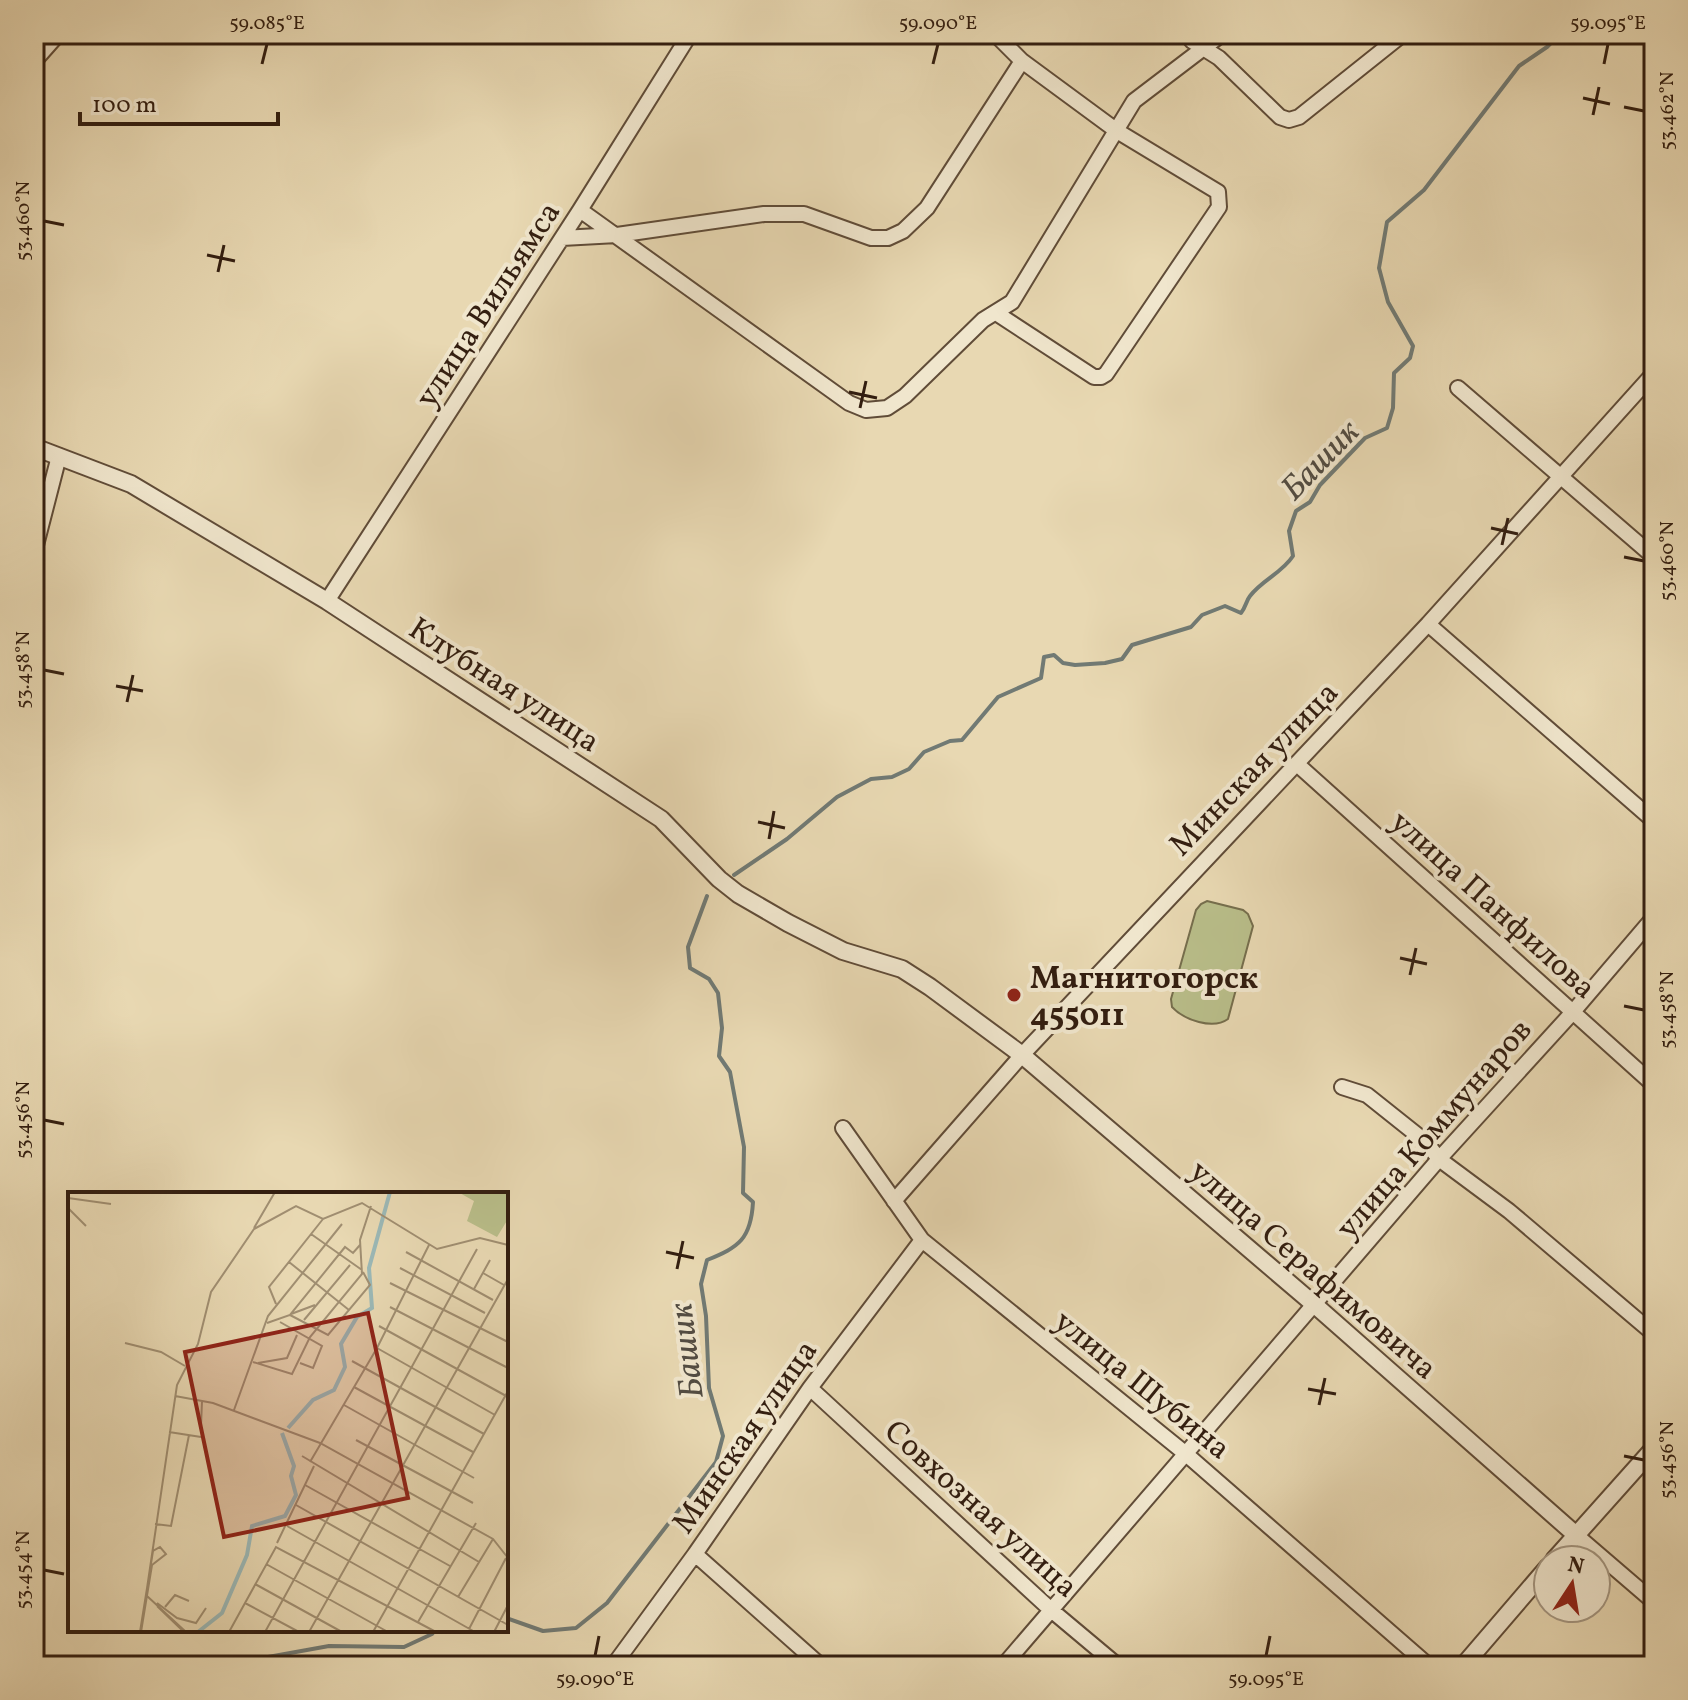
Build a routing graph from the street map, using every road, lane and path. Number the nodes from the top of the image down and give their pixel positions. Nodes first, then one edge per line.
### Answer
1 (57, 34) edge
2 (690, 34) edge
3 (995, 34) edge
4 (1186, 34) edge
5 (1222, 34) edge
6 (1403, 34) edge
7 (1204, 48) junction
8 (34, 60) edge
9 (1022, 61) junction
10 (1117, 131) junction
11 (580, 210) junction
12 (617, 235) junction
13 (562, 238) junction
14 (996, 313) junction
15 (1654, 373) edge
16 (1458, 388) dead end
17 (34, 447) edge
18 (59, 456) junction
19 (1560, 475) junction
20 (34, 553) edge
21 (1654, 557) edge
22 (327, 601) junction
23 (1428, 624) junction
24 (1297, 764) junction
25 (1654, 821) edge
26 (1654, 917) edge
27 (930, 987) joint
28 (1572, 1013) junction
29 (1022, 1055) junction
30 (1654, 1085) edge
31 (1342, 1087) dead end
32 (843, 1128) dead end
33 (1439, 1159) junction
34 (894, 1201) junction
35 (922, 1240) junction
36 (1316, 1306) junction
37 (1654, 1334) edge
38 (810, 1388) junction
39 (1654, 1448) edge
40 (1186, 1454) junction
41 (1576, 1535) junction
42 (1568, 1544) edge
43 (695, 1554) junction
44 (1532, 1586) edge
45 (1654, 1602) edge
46 (1050, 1609) junction
47 (613, 1666) edge
48 (821, 1666) edge
49 (1003, 1666) edge
50 (1118, 1666) edge
51 (1429, 1666) edge
52 (1463, 1666) edge

1 - 8 street
2 - 11 street, улица Вильямса
3 - 9 street
4 - 7 street
5 - 7 street
6 - 7 street
7 - 10 street
9 - 10 street
9 - 12 street
10 - 14 street
10 - 14 street
11 - 12 street
11 - 13 street, улица Вильямса
12 - 13 street
12 - 14 street
13 - 22 street, улица Вильямса
15 - 19 street, Минская улица
16 - 19 street
17 - 18 street, Клубная улица
18 - 20 street
18 - 22 street, Клубная улица
19 - 21 street
19 - 23 street, Минская улица
22 - 27 street, Клубная улица
23 - 24 street, Минская улица
23 - 25 street
24 - 28 street, улица Панфилова
24 - 29 street, Минская улица
26 - 28 street, улица Коммунаров
27 - 29 street, улица Серафимовича
28 - 30 street, улица Панфилова
28 - 33 street, улица Коммунаров
29 - 34 street, Минская улица
29 - 36 street, улица Серафимовича
31 - 33 street
32 - 34 street, улица Шубина
33 - 36 street, улица Коммунаров
33 - 37 street
34 - 35 street, улица Шубина
35 - 38 street, Минская улица
35 - 40 street, улица Шубина
36 - 40 street, улица Коммунаров
36 - 41 street, улица Серафимовича
38 - 43 street, Минская улица
38 - 46 street, Совхозная улица
39 - 41 street
40 - 46 street, улица Коммунаров
40 - 51 street, улица Шубина
41 - 42 street
41 - 45 street, улица Серафимовича
43 - 47 street, Минская улица
43 - 48 street
44 - 52 street
46 - 49 street, улица Коммунаров
46 - 50 street, Совхозная улица

